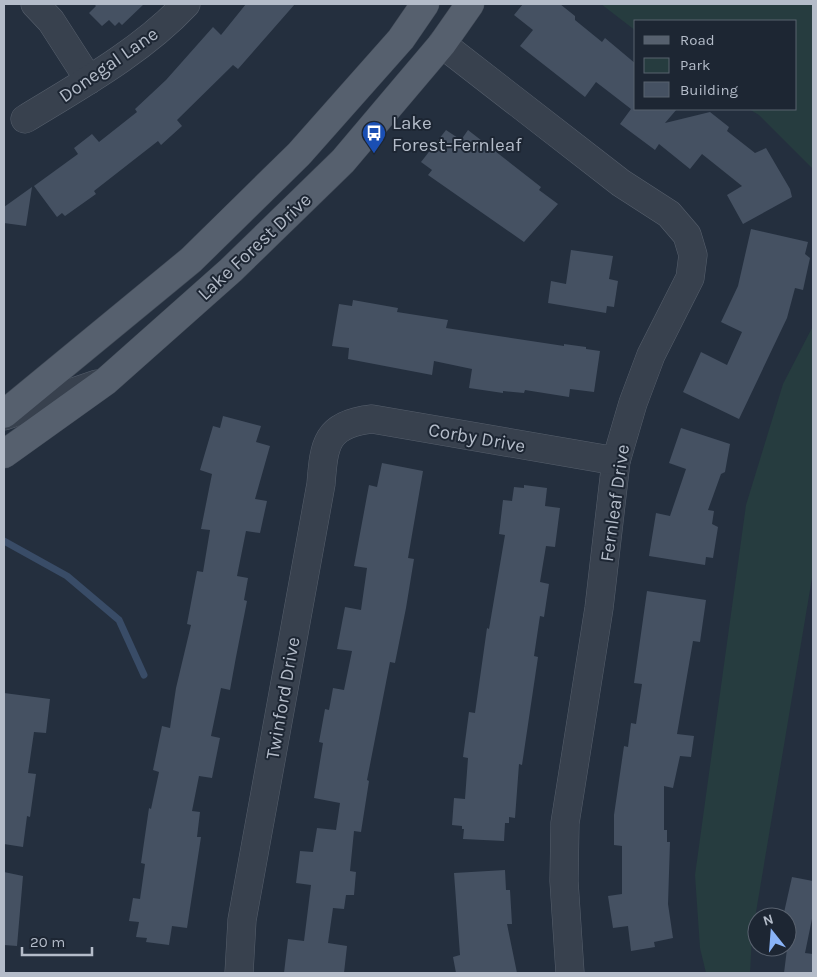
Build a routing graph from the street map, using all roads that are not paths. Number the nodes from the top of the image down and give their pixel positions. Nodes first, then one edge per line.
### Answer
1 (35, 4) edge
2 (186, 4) edge
3 (425, 4) edge
4 (470, 4) edge
5 (442, 44) junction
6 (89, 80) junction
7 (25, 119) dead end
8 (106, 381) junction
9 (4, 415) edge
10 (340, 428) joint
11 (4, 454) edge
12 (616, 461) junction
13 (239, 973) edge
14 (570, 973) edge

1 - 6 street
2 - 6 street, Donegal Lane
3 - 9 main road, Lake Forest Drive
4 - 5 main road, Lake Forest Drive
5 - 8 main road, Lake Forest Drive
5 - 12 street, Fernleaf Drive
6 - 7 street, Donegal Lane
8 - 9 street
8 - 11 main road, Lake Forest Drive
10 - 12 street, Corby Drive
10 - 13 street, Twinford Drive
12 - 14 street, Fernleaf Drive

